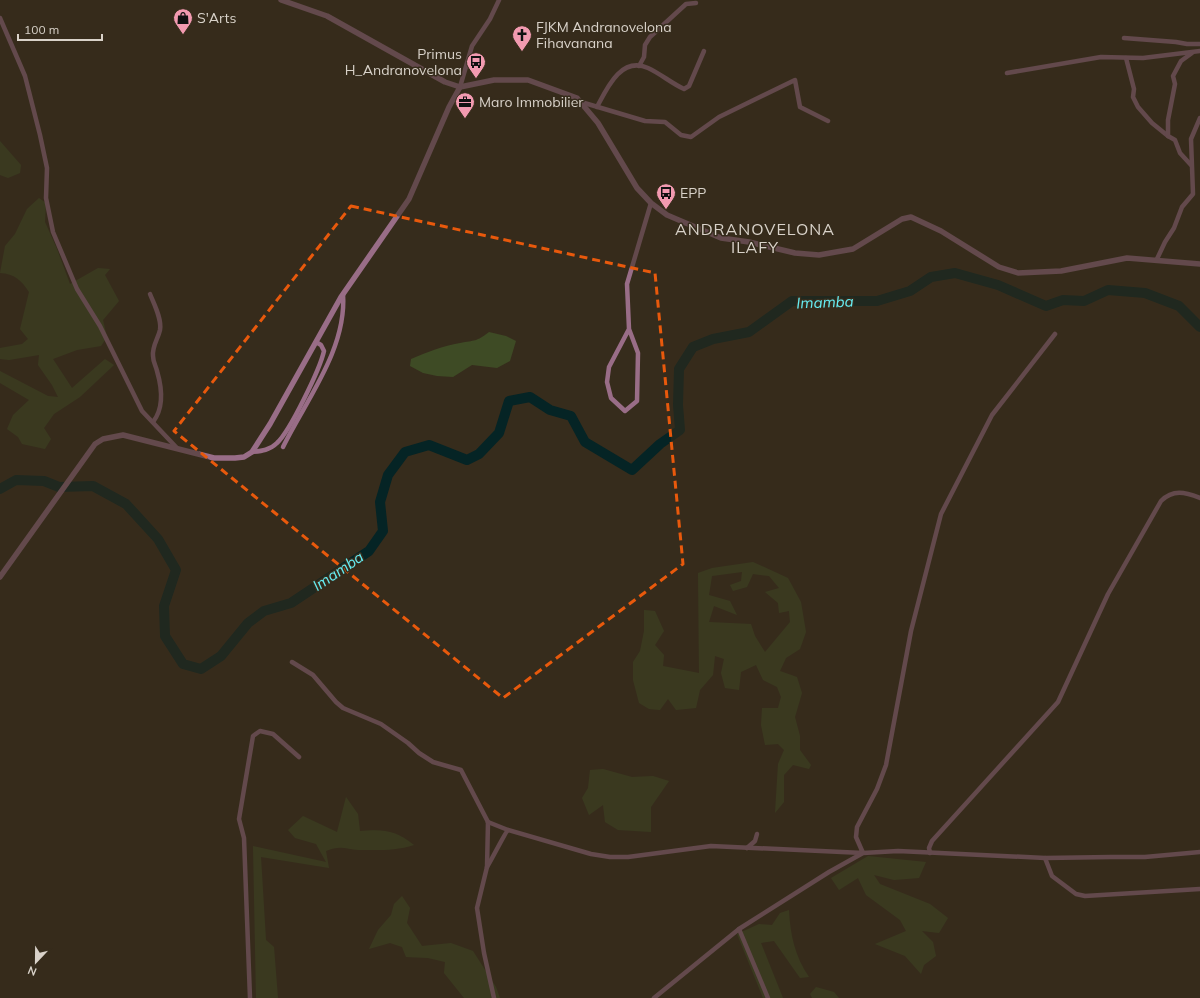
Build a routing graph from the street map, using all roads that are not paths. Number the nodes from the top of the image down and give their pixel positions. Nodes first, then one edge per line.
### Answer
1 (281, 0) edge
2 (499, 0) edge
3 (696, 3) dead end
4 (0, 18) edge
5 (1124, 38) dead end
6 (1200, 44) edge
7 (704, 51) dead end
8 (1200, 51) edge
9 (1194, 52) junction
10 (1126, 58) junction
11 (639, 66) junction
12 (1007, 73) dead end
13 (460, 87) junction
14 (580, 102) junction
15 (597, 107) junction
16 (1200, 118) edge
17 (828, 121) dead end
18 (1168, 136) junction
19 (1191, 166) junction
20 (651, 203) junction
21 (1157, 259) junction
22 (1200, 264) edge
23 (150, 294) dead end
24 (343, 294) junction
25 (629, 329) junction
26 (1055, 334) dead end
27 (316, 342) junction
28 (153, 422) junction
29 (176, 447) junction
30 (283, 447) dead end
31 (252, 452) junction
32 (1200, 498) edge
33 (0, 577) edge
34 (292, 662) dead end
35 (299, 757) dead end
36 (488, 822) junction
37 (508, 830) junction
38 (757, 834) dead end
39 (747, 848) junction
40 (1200, 852) edge
41 (863, 853) junction
42 (930, 853) junction
43 (1045, 858) junction
44 (487, 867) junction
45 (1200, 889) edge
46 (739, 929) junction
47 (250, 998) edge
48 (494, 998) edge
49 (654, 998) edge
50 (768, 998) edge

1 - 13 street
2 - 13 street
3 - 11 street
4 - 28 street
5 - 6 street
7 - 11 street
8 - 9 street
9 - 10 street
9 - 18 street
10 - 12 street
10 - 18 street
11 - 15 street
13 - 14 street
13 - 24 street
14 - 15 street
14 - 20 street
15 - 17 street
16 - 19 street
18 - 19 street
19 - 21 street
20 - 21 street
20 - 25 street
21 - 22 street
23 - 28 street
24 - 27 street
24 - 30 street
25 - 25 street
26 - 41 street
27 - 31 street
27 - 31 street
28 - 29 street
29 - 31 street
29 - 33 street
32 - 42 street
34 - 36 street
35 - 47 street
36 - 37 street
36 - 44 street
37 - 39 street
37 - 44 street
38 - 39 street
39 - 41 street
40 - 43 street
41 - 42 street
41 - 46 street
42 - 43 street
43 - 45 street
44 - 48 street
46 - 49 street
46 - 50 street

